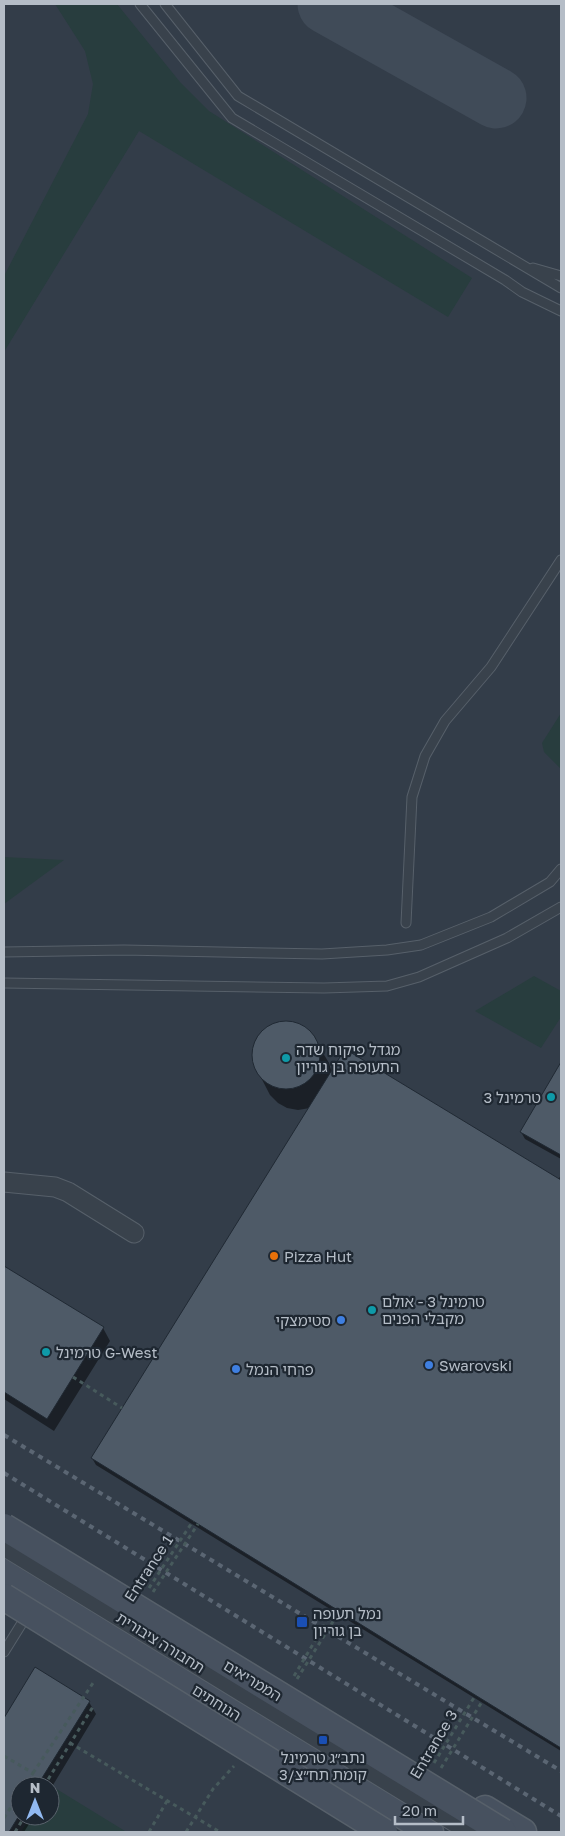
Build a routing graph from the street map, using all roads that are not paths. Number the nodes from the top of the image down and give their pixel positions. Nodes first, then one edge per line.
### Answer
1 (140, 4) edge
2 (165, 4) edge
3 (516, 263) junction
4 (561, 276) edge
5 (561, 288) edge
6 (540, 302) junction
7 (561, 311) edge
8 (561, 318) edge
9 (561, 560) edge
10 (561, 869) edge
11 (561, 907) edge
12 (406, 923) dead end
13 (4, 952) edge
14 (4, 983) edge
15 (4, 1182) edge
16 (134, 1233) dead end
17 (4, 1517) edge
18 (4, 1527) edge
19 (4, 1546) edge
20 (4, 1571) edge
21 (40, 1593) junction
22 (4, 1597) edge
23 (4, 1652) edge
24 (384, 1832) edge
25 (430, 1832) edge
26 (471, 1832) edge
27 (503, 1832) edge
28 (523, 1832) edge

1 - 6 lane
2 - 3 lane
3 - 4 lane
3 - 5 lane
6 - 7 lane
6 - 8 lane
9 - 12 lane
10 - 13 lane
11 - 14 lane
15 - 16 street
17 - 28 street
18 - 27 street, הממריאים, bridge
19 - 26 street, תחבורה ציבורית, bridge
20 - 21 street, הנוחתים
21 - 23 lane
21 - 25 street, הנוחתים
22 - 24 street, bridge

